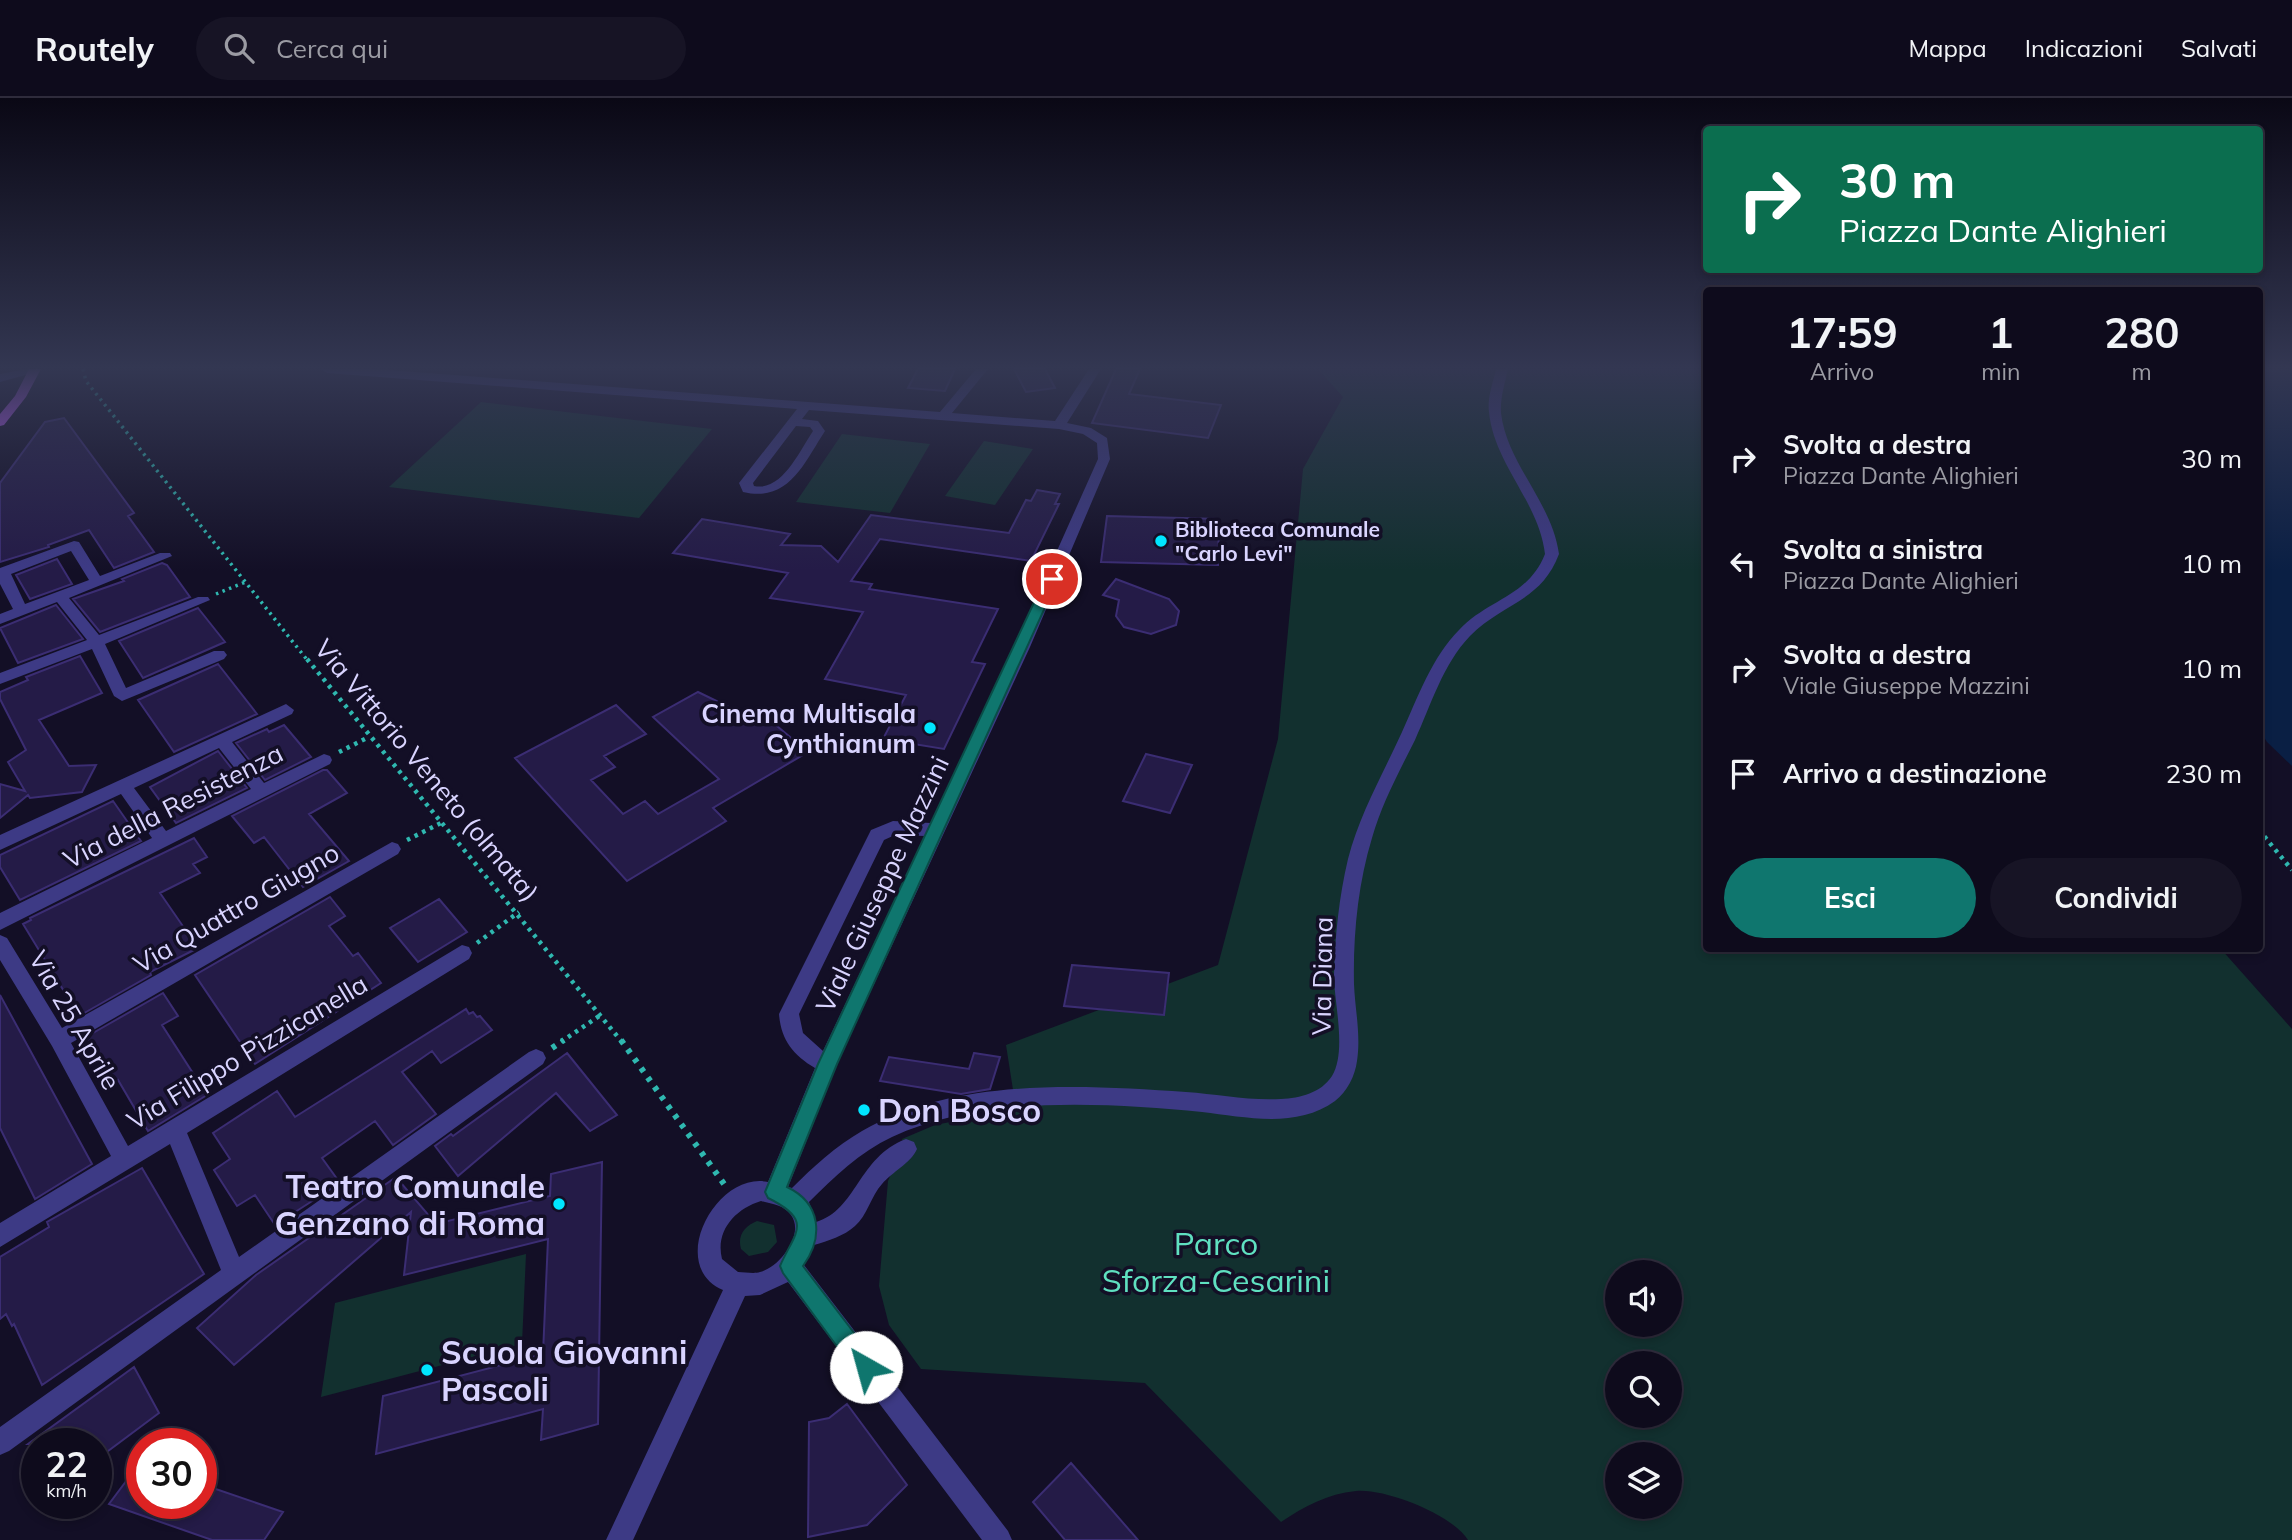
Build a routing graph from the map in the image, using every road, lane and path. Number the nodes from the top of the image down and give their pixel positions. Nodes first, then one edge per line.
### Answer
1 (131, 436) edge
2 (782, 436) edge
3 (815, 436) edge
4 (1096, 436) edge
5 (1504, 436) edge
6 (164, 556) dead end
7 (248, 581) junction
8 (97, 582) junction
9 (61, 597) junction
10 (203, 600) joint
11 (21, 611) junction
12 (0, 619) edge
13 (96, 641) junction
14 (219, 655) dead end
15 (0, 679) edge
16 (286, 710) dead end
17 (369, 737) junction
18 (222, 740) junction
19 (324, 760) joint
20 (124, 786) junction
21 (262, 792) junction
22 (440, 822) junction
23 (935, 830) junction
24 (2263, 835) edge
25 (163, 841) junction
26 (0, 844) edge
27 (392, 849) joint
28 (2292, 870) edge
29 (519, 912) junction
30 (0, 922) edge
31 (0, 943) edge
32 (462, 953) joint
33 (602, 1014) junction
34 (59, 1040) junction
35 (536, 1058) joint
36 (827, 1064) junction
37 (175, 1130) junction
38 (906, 1149) dead end
39 (124, 1160) junction
40 (785, 1196) junction
41 (735, 1202) junction
42 (0, 1236) edge
43 (806, 1236) junction
44 (790, 1266) junction
45 (234, 1273) junction
46 (738, 1283) junction
47 (0, 1441) edge
48 (619, 1540) edge
49 (999, 1540) edge

1 - 7 path, Via Vittorio Veneto (olmata)
2 - 3 street
4 - 23 street, Viale Giuseppe Mazzini
5 - 40 street, Via Diana
6 - 8 street
7 - 10 path
7 - 17 path, Via Vittorio Veneto (olmata)
8 - 9 street
8 - 11 street
9 - 11 street
9 - 13 street
10 - 13 street
11 - 12 street
13 - 14 street
13 - 15 street
16 - 18 street
17 - 19 path, Via della Resistenza
17 - 22 path, Via Vittorio Veneto (olmata)
18 - 20 street
18 - 21 street
19 - 21 street, Via della Resistenza
20 - 25 street
20 - 26 street
21 - 25 street, Via della Resistenza
22 - 27 path
22 - 29 path, Via Vittorio Veneto (olmata)
23 - 36 street, Viale Giuseppe Mazzini
23 - 36 street
24 - 28 path
25 - 30 street, Via della Resistenza
27 - 34 street, Via Quattro Giugno
29 - 32 path
29 - 33 path, Via Vittorio Veneto (olmata)
31 - 34 street, Via 25 Aprile
32 - 37 street, Via Filippo Pizzicanella
33 - 35 path
33 - 41 path, Via Vittorio Veneto (olmata)
34 - 39 street, Via 25 Aprile
35 - 45 street
36 - 40 street, Viale Giuseppe Mazzini
37 - 39 street, Via Filippo Pizzicanella
37 - 45 street
38 - 43 street
39 - 42 street, Via Filippo Pizzicanella
40 - 41 street
40 - 43 street
41 - 46 street
43 - 44 street
44 - 46 street
44 - 49 street
45 - 47 street
46 - 48 street

